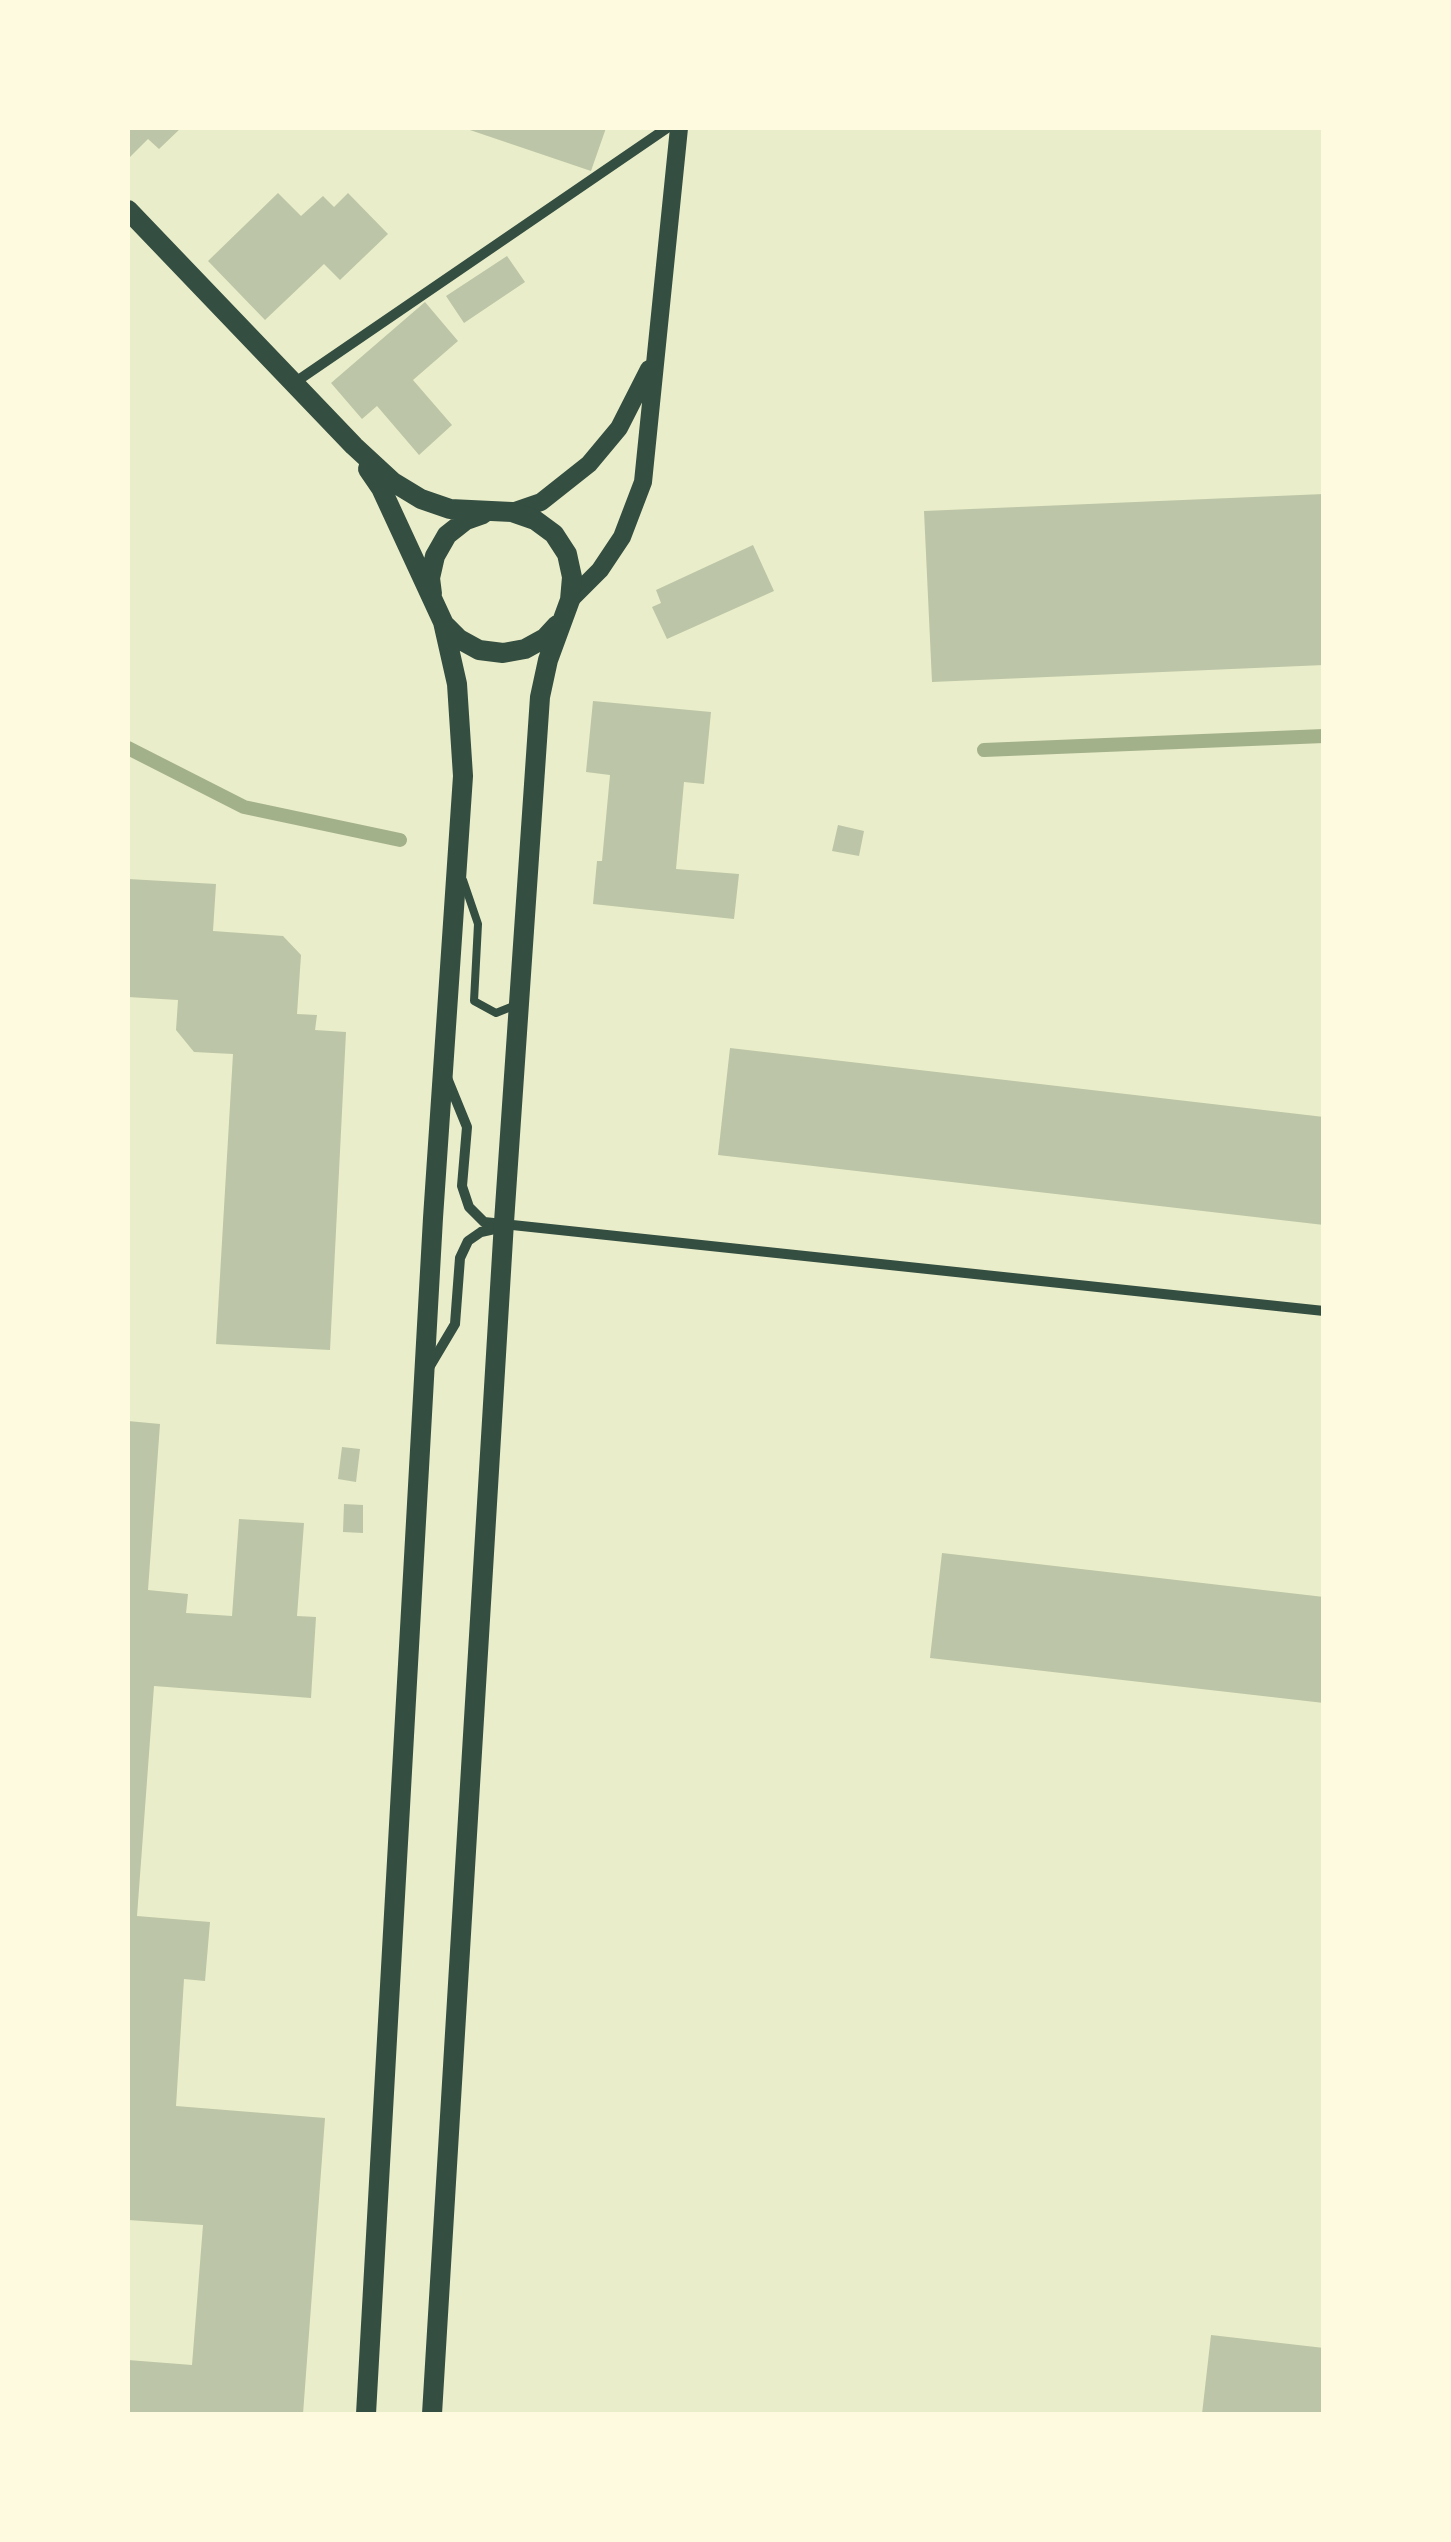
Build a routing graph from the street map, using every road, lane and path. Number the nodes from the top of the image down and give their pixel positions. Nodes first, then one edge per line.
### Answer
1 (667, 128) edge
2 (679, 128) edge
3 (128, 210) edge
4 (656, 344) junction
5 (293, 384) junction
6 (354, 446) junction
7 (489, 512) junction
8 (512, 512) junction
9 (570, 600) junction
10 (433, 601) junction
11 (560, 621) junction
12 (443, 622) junction
13 (458, 866) junction
14 (520, 1004) junction
15 (443, 1069) junction
16 (504, 1226) junction
17 (1324, 1310) edge
18 (427, 1370) junction
19 (366, 2414) edge
20 (432, 2414) edge

1 - 5 street
2 - 4 street
3 - 5 main road
4 - 8 street
4 - 9 street
5 - 6 main road
6 - 7 main road
6 - 10 main road
7 - 8 main road
7 - 10 main road
8 - 9 main road
9 - 11 main road
10 - 12 main road
11 - 12 main road
11 - 14 main road
12 - 13 main road
13 - 14 lane
13 - 15 main road
14 - 16 main road
15 - 16 street
15 - 18 main road
16 - 17 street
16 - 18 street
16 - 20 main road
18 - 19 main road

